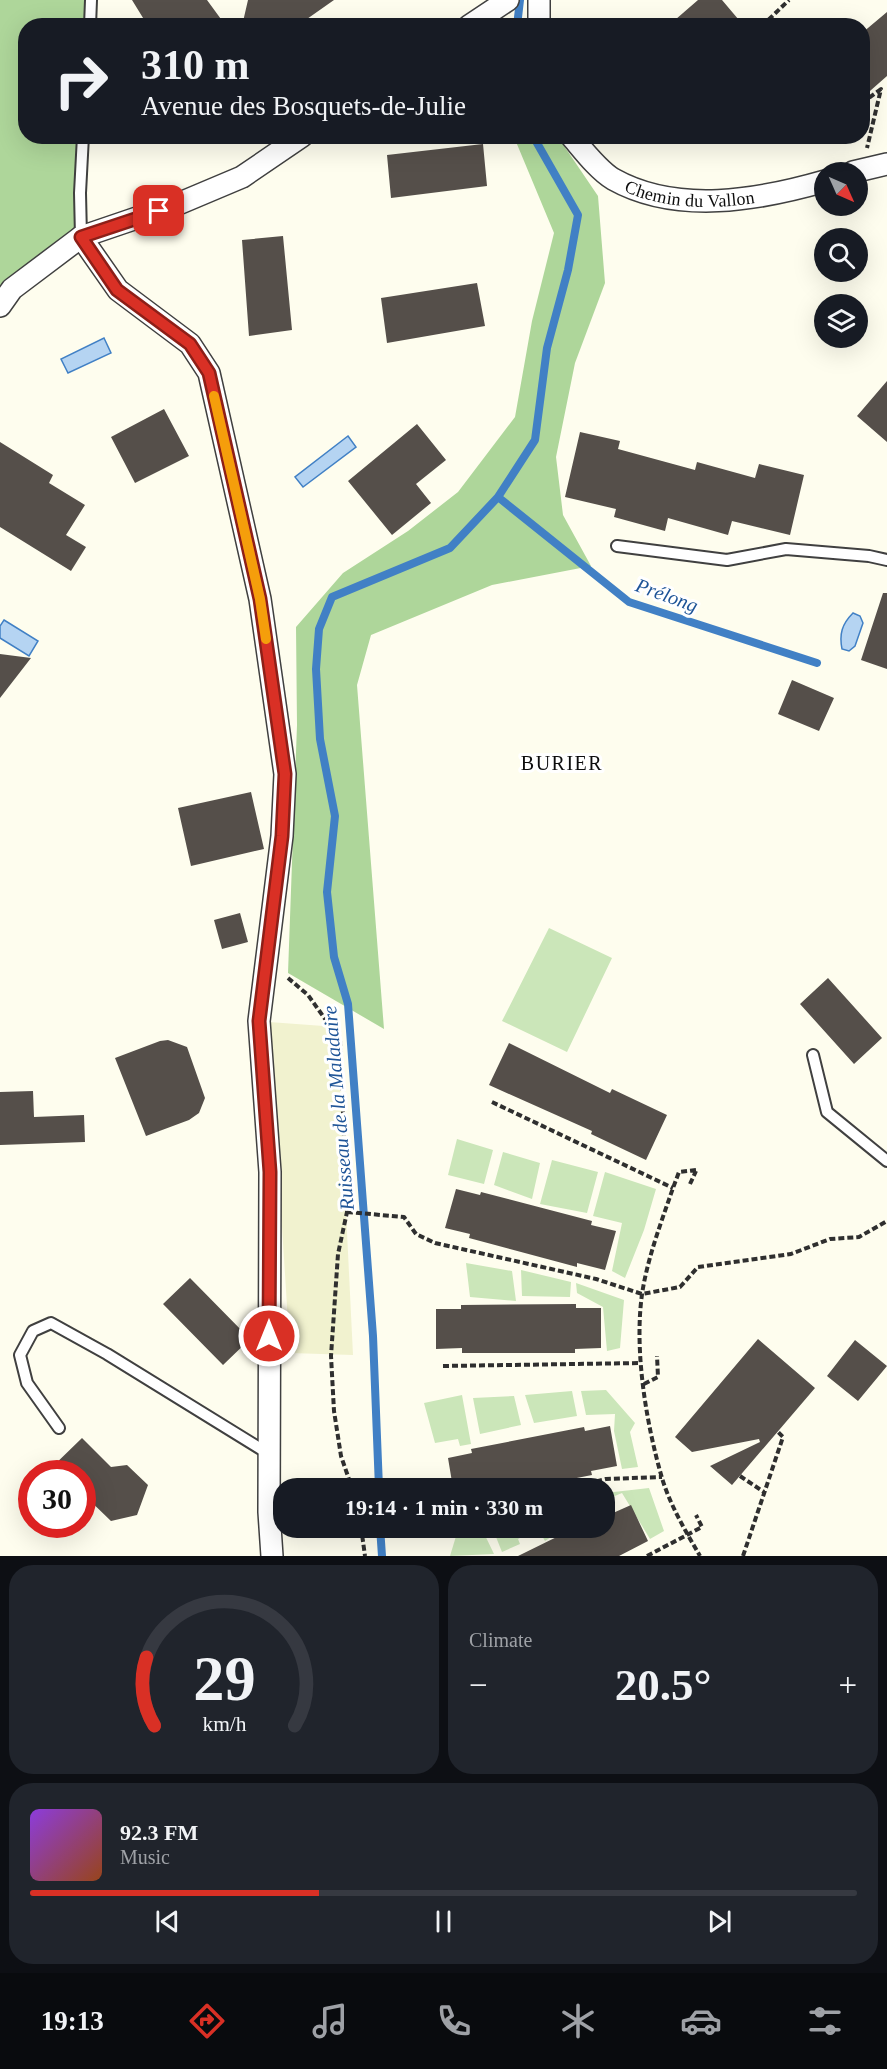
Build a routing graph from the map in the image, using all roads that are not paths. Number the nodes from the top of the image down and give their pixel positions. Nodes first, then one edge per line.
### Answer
1 (91, 0) edge
2 (539, 0) edge
3 (503, 3) edge
4 (90, 18) edge
5 (481, 18) edge
6 (539, 18) edge
7 (83, 144) edge
8 (290, 144) edge
9 (579, 144) edge
10 (887, 164) edge
11 (868, 169) edge
12 (814, 183) edge
13 (81, 237) junction
14 (0, 306) edge
15 (617, 546) dead end
16 (887, 560) edge
17 (813, 1055) dead end
18 (887, 1161) edge
19 (59, 1428) dead end
20 (269, 1454) junction
21 (272, 1556) edge

1 - 4 lane
2 - 6 street
3 - 5 street
7 - 13 lane
8 - 13 street
9 - 12 street, Chemin du Vallon
10 - 11 street
13 - 14 street
13 - 20 street
15 - 16 lane
17 - 18 lane
19 - 20 lane
20 - 21 street

